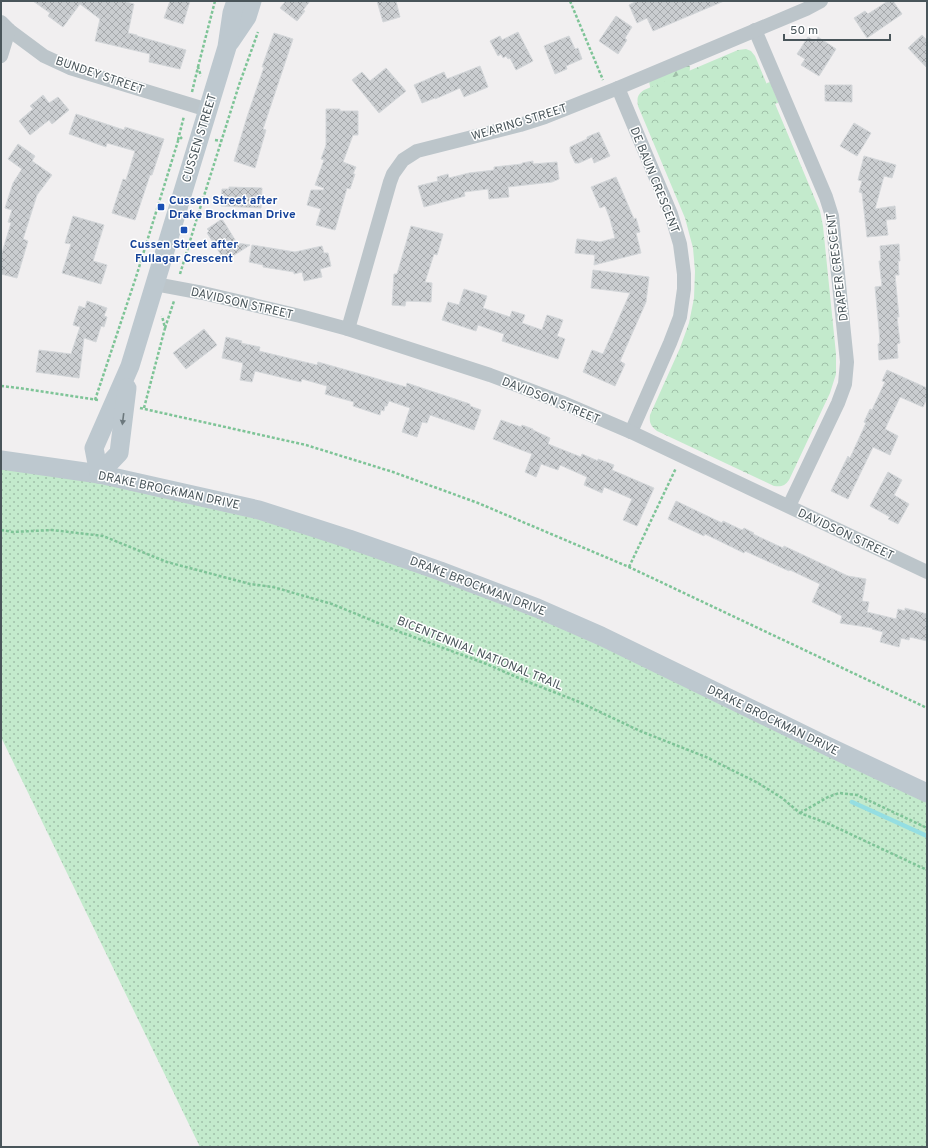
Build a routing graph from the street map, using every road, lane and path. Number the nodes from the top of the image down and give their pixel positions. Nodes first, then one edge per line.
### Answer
1 (215, 1) edge
2 (236, 1) edge
3 (252, 1) edge
4 (570, 1) edge
5 (821, 1) edge
6 (5, 26) edge
7 (259, 29) dead end
8 (755, 30) junction
9 (227, 47) junction
10 (1, 56) edge
11 (198, 67) junction
12 (202, 79) dead end
13 (613, 90) junction
14 (192, 92) dead end
15 (208, 110) junction
16 (184, 118) dead end
17 (184, 136) dead end
18 (178, 141) junction
19 (177, 211) junction
20 (197, 218) junction
21 (180, 275) dead end
22 (155, 284) junction
23 (174, 300) dead end
24 (161, 312) dead end
25 (165, 328) junction
26 (348, 329) junction
27 (1, 386) edge
28 (631, 432) junction
29 (682, 456) junction
30 (1, 460) edge
31 (99, 474) junction
32 (789, 506) junction
33 (1, 530) edge
34 (629, 567) junction
35 (927, 572) edge
36 (927, 708) edge
37 (927, 793) edge
38 (800, 813) junction
39 (927, 828) edge
40 (927, 870) edge

1 - 11 path
2 - 9 main road, CUSSEN STREET
3 - 9 main road, CUSSEN STREET
4 - 13 path
5 - 8 street, WEARING STREET
6 - 10 street
6 - 15 street, BUNDEY STREET
7 - 20 path
8 - 13 street, WEARING STREET
8 - 32 street, DRAPER CRESCENT
9 - 15 main road, CUSSEN STREET
11 - 12 path
11 - 14 path
13 - 26 street, WEARING STREET
13 - 28 street, DE BAUN CRESCENT
15 - 19 main road, CUSSEN STREET
16 - 18 path
17 - 18 path
18 - 27 path
19 - 20 path
19 - 22 main road, CUSSEN STREET
20 - 21 path
22 - 26 street, DAVIDSON STREET
22 - 31 main road, CUSSEN STREET
23 - 25 path
24 - 25 path
25 - 34 path
26 - 28 street, DAVIDSON STREET
28 - 29 street, DAVIDSON STREET
29 - 32 street, DAVIDSON STREET
29 - 34 path
30 - 31 main road, DRAKE BROCKMAN DRIVE
31 - 37 main road, DRAKE BROCKMAN DRIVE
32 - 35 street, DAVIDSON STREET
33 - 38 path, BICENTENNIAL NATIONAL TRAIL
34 - 36 path
38 - 39 path
38 - 40 path, BICENTENNIAL NATIONAL TRAIL

